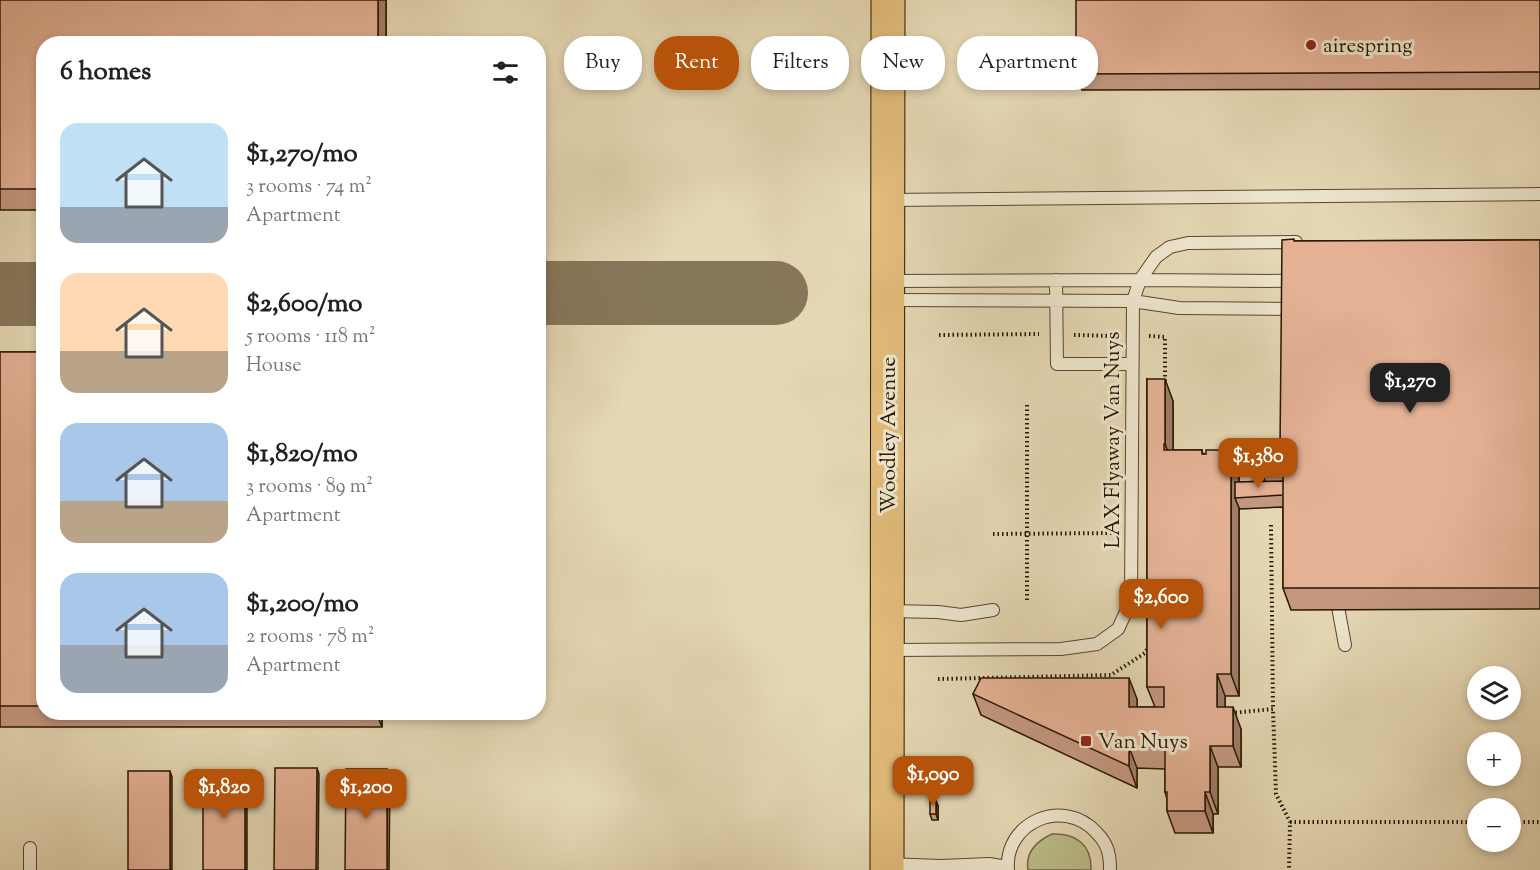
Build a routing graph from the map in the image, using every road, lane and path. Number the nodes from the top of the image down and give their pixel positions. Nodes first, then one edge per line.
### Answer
1 (888, 0) edge
2 (1540, 194) edge
3 (888, 200) junction
4 (1314, 242) edge
5 (1056, 280) junction
6 (1140, 280) junction
7 (888, 291) junction
8 (1056, 300) junction
9 (1133, 301) junction
10 (1132, 364) junction
11 (1027, 405) dead end
12 (1271, 525) dead end
13 (1131, 533) junction
14 (993, 534) dead end
15 (1027, 534) junction
16 (1334, 584) edge
17 (1027, 603) dead end
18 (993, 610) dead end
19 (888, 611) junction
20 (1345, 645) dead end
21 (888, 650) junction
22 (1274, 709) junction
23 (1225, 713) edge
24 (1290, 822) junction
25 (1467, 822) edge
26 (1521, 822) edge
27 (1540, 822) edge
28 (30, 848) dead end
29 (887, 867) edge
30 (1007, 868) edge
31 (30, 870) edge
32 (1110, 870) edge
33 (1289, 870) edge

1 - 3 main road, Woodley Avenue
2 - 3 lane
3 - 7 main road, Woodley Avenue
4 - 6 lane, LAX Flyaway Van Nuys
5 - 6 lane
5 - 7 lane
5 - 8 lane
6 - 9 lane, LAX Flyaway Van Nuys
6 - 9 lane, LAX Flyaway Van Nuys
7 - 8 lane, LAX Flyaway Van Nuys
7 - 19 main road, Woodley Avenue
8 - 9 lane, LAX Flyaway Van Nuys
8 - 10 lane
9 - 10 lane, LAX Flyaway Van Nuys
10 - 13 lane, LAX Flyaway Van Nuys
11 - 15 path
12 - 22 path
13 - 15 path
13 - 21 lane, LAX Flyaway Van Nuys
14 - 15 path
15 - 17 path
16 - 20 lane
18 - 19 lane
19 - 21 main road, Woodley Avenue
21 - 29 main road, Woodley Avenue
22 - 23 path
22 - 24 path
24 - 25 path
24 - 33 path
26 - 27 path
28 - 31 lane
29 - 30 lane
30 - 32 lane

